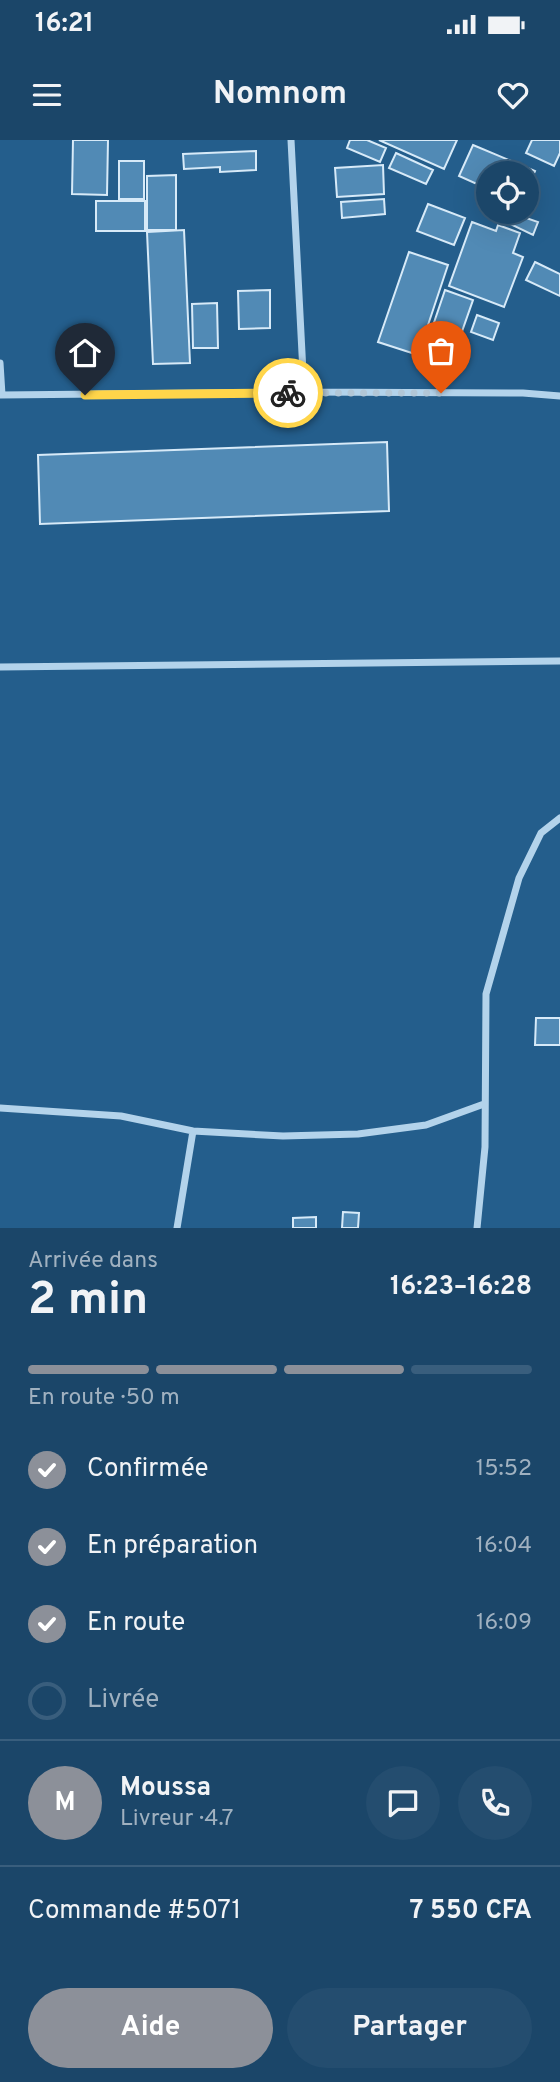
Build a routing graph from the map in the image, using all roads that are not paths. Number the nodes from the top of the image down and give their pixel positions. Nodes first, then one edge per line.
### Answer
1 (292, 140) edge
2 (0, 363) edge
3 (304, 392) junction
4 (1, 395) edge
5 (560, 396) edge
6 (560, 661) edge
7 (0, 667) edge
8 (560, 818) edge
9 (484, 1104) junction
10 (0, 1108) edge
11 (193, 1131) junction
12 (177, 1228) edge
13 (477, 1228) edge

1 - 3 street
2 - 4 street
3 - 4 street
3 - 5 street
6 - 7 street
8 - 9 street
9 - 11 street
9 - 13 street
10 - 11 street
11 - 12 street

